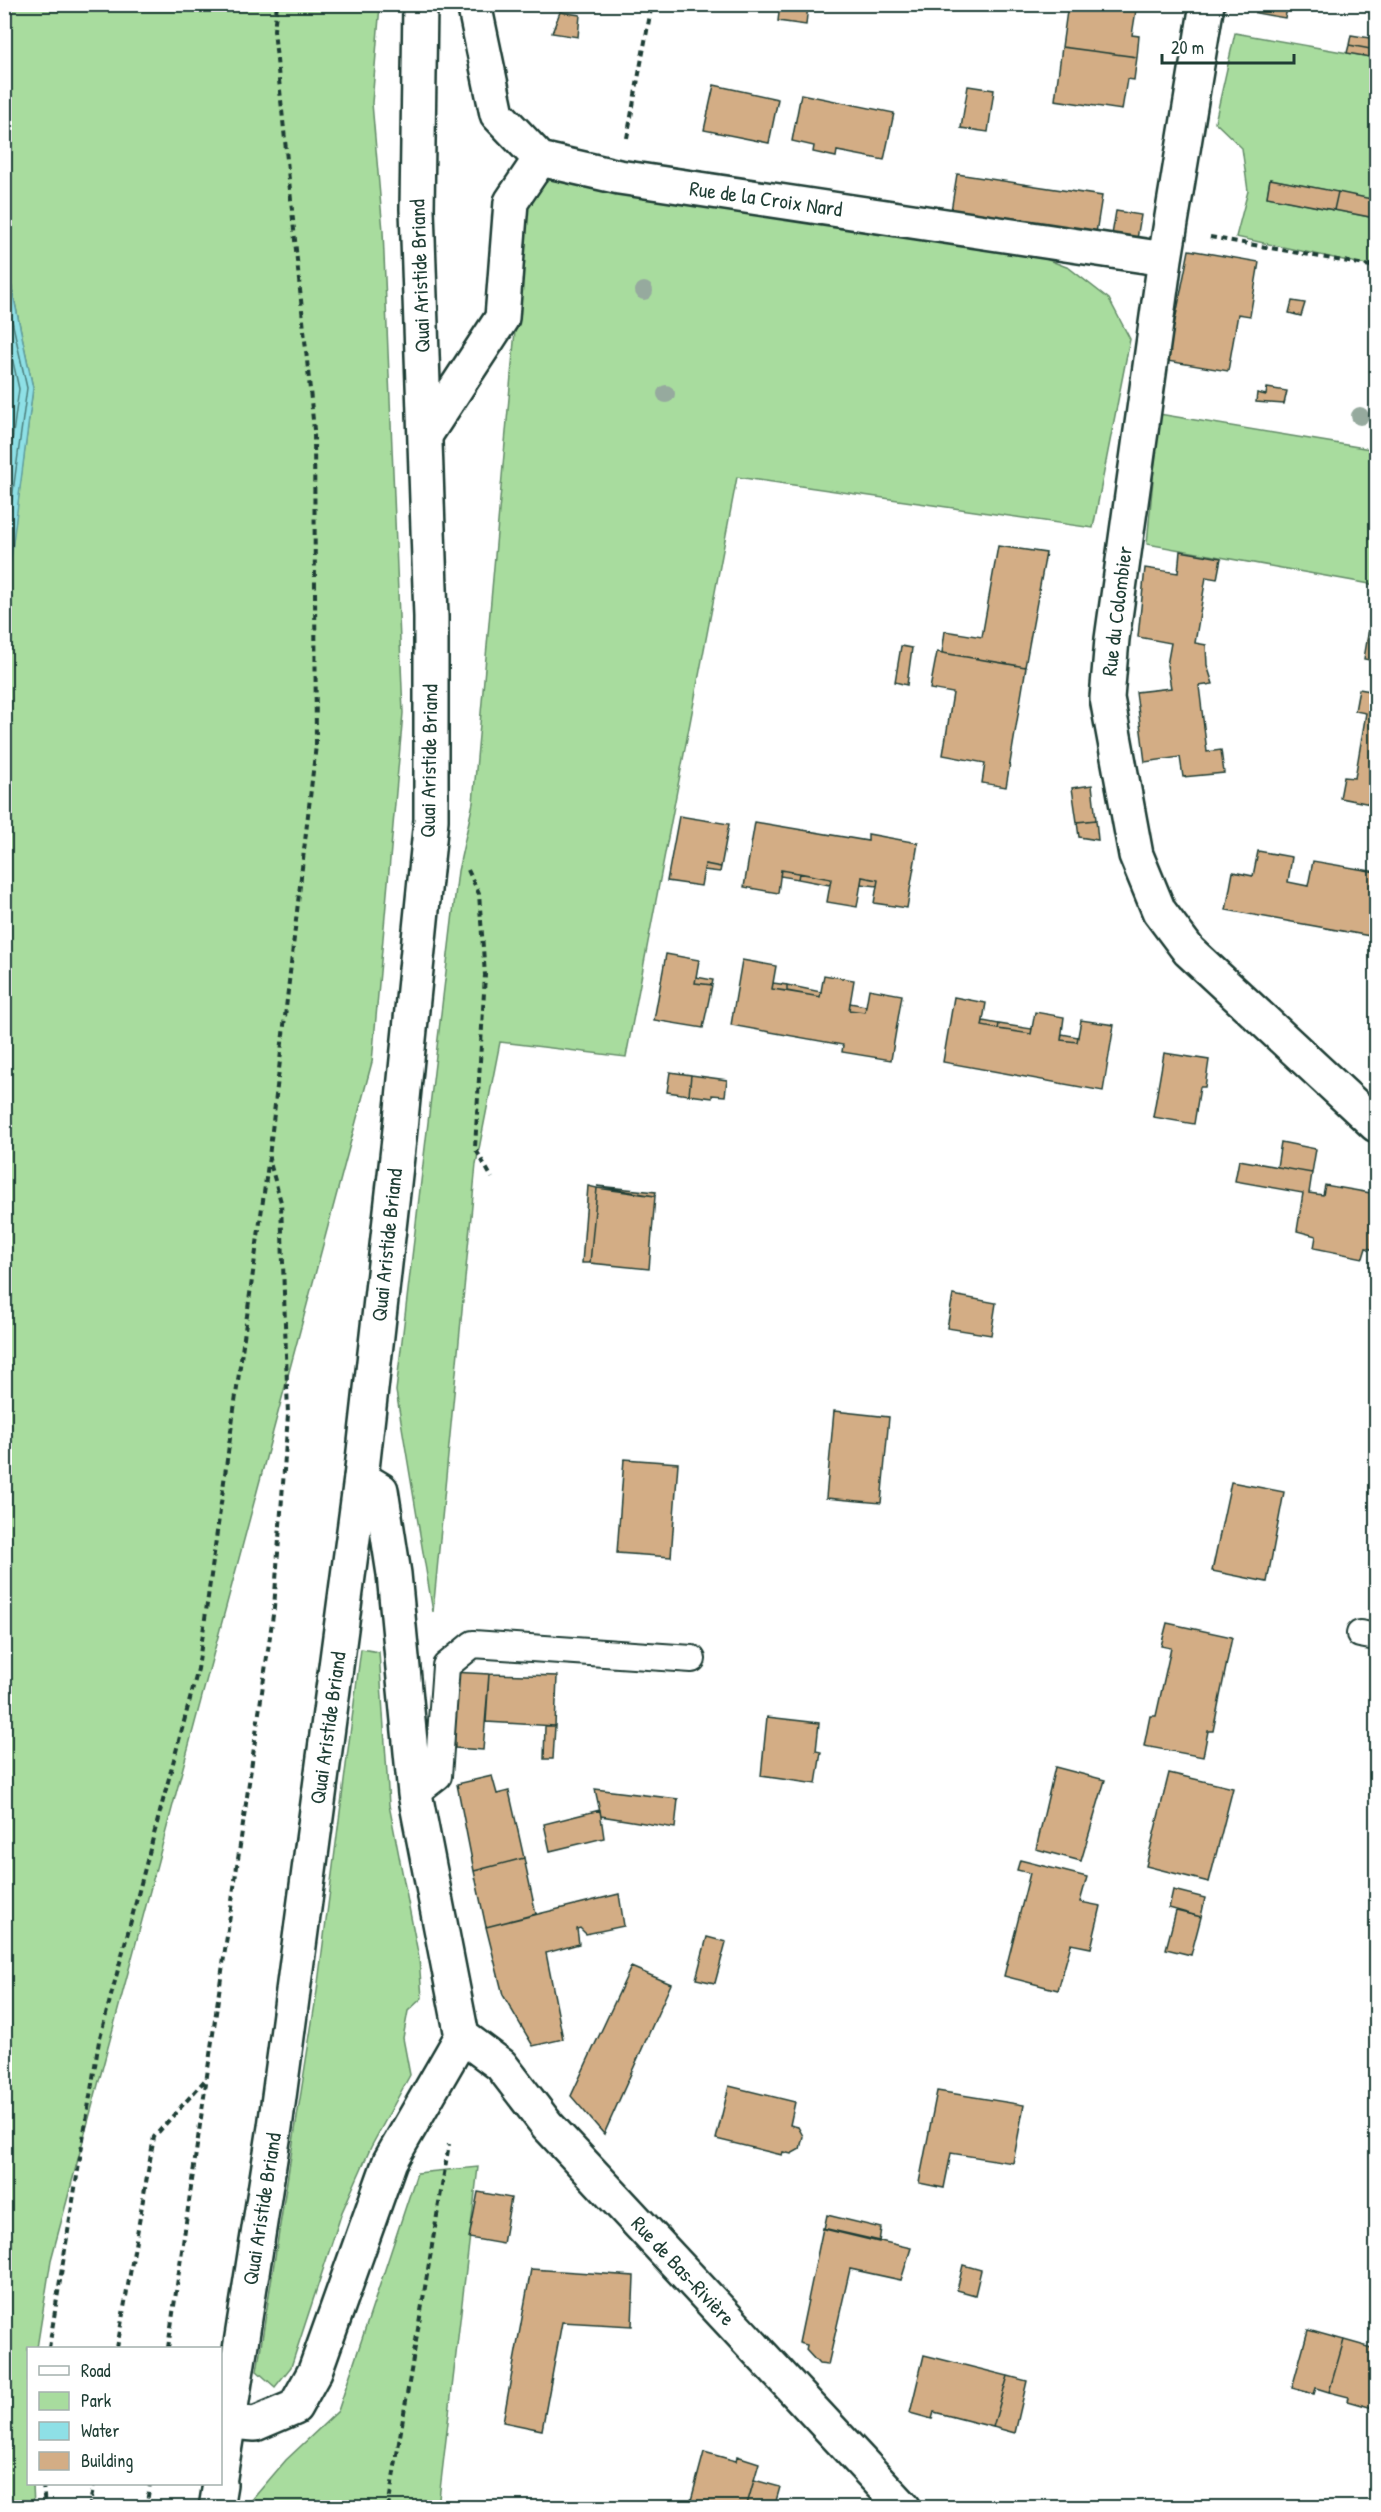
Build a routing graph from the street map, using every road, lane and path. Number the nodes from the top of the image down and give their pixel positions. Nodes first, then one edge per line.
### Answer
1 (277, 4) edge
2 (420, 4) edge
3 (474, 4) edge
4 (652, 4) edge
5 (1207, 4) edge
6 (540, 159) junction
7 (619, 177) junction
8 (1168, 244) junction
9 (1377, 267) edge
10 (426, 434) junction
11 (464, 862) dead end
12 (1377, 1125) edge
13 (269, 1157) junction
14 (492, 1178) dead end
15 (361, 1478) junction
16 (692, 1659) dead end
17 (415, 1794) junction
18 (462, 2036) junction
19 (206, 2079) junction
20 (449, 2142) dead end
21 (49, 2347) edge
22 (117, 2347) edge
23 (168, 2347) edge
24 (228, 2422) junction
25 (222, 2463) edge
26 (43, 2485) edge
27 (94, 2485) edge
28 (150, 2485) edge
29 (220, 2485) edge
30 (45, 2508) edge
31 (89, 2508) edge
32 (146, 2508) edge
33 (216, 2508) edge
34 (388, 2508) edge
35 (904, 2508) edge

1 - 13 path
2 - 10 street, Quai Aristide Briand
3 - 6 street
4 - 7 path
5 - 8 street, Rue du Colombier
6 - 7 street, Rue de la Croix Nard
6 - 10 street
7 - 8 street, Rue de la Croix Nard
8 - 9 path
8 - 12 street, Rue du Colombier
10 - 15 street, Quai Aristide Briand
11 - 14 path
13 - 19 path
13 - 21 path
15 - 17 street
15 - 24 street, Quai Aristide Briand
16 - 17 lane
17 - 18 street
18 - 24 street
18 - 35 street, Rue de Bas-Rivière
19 - 22 path
19 - 23 path
20 - 34 path
24 - 25 street, Quai Aristide Briand
26 - 30 path
27 - 31 path
28 - 32 path
29 - 33 street

